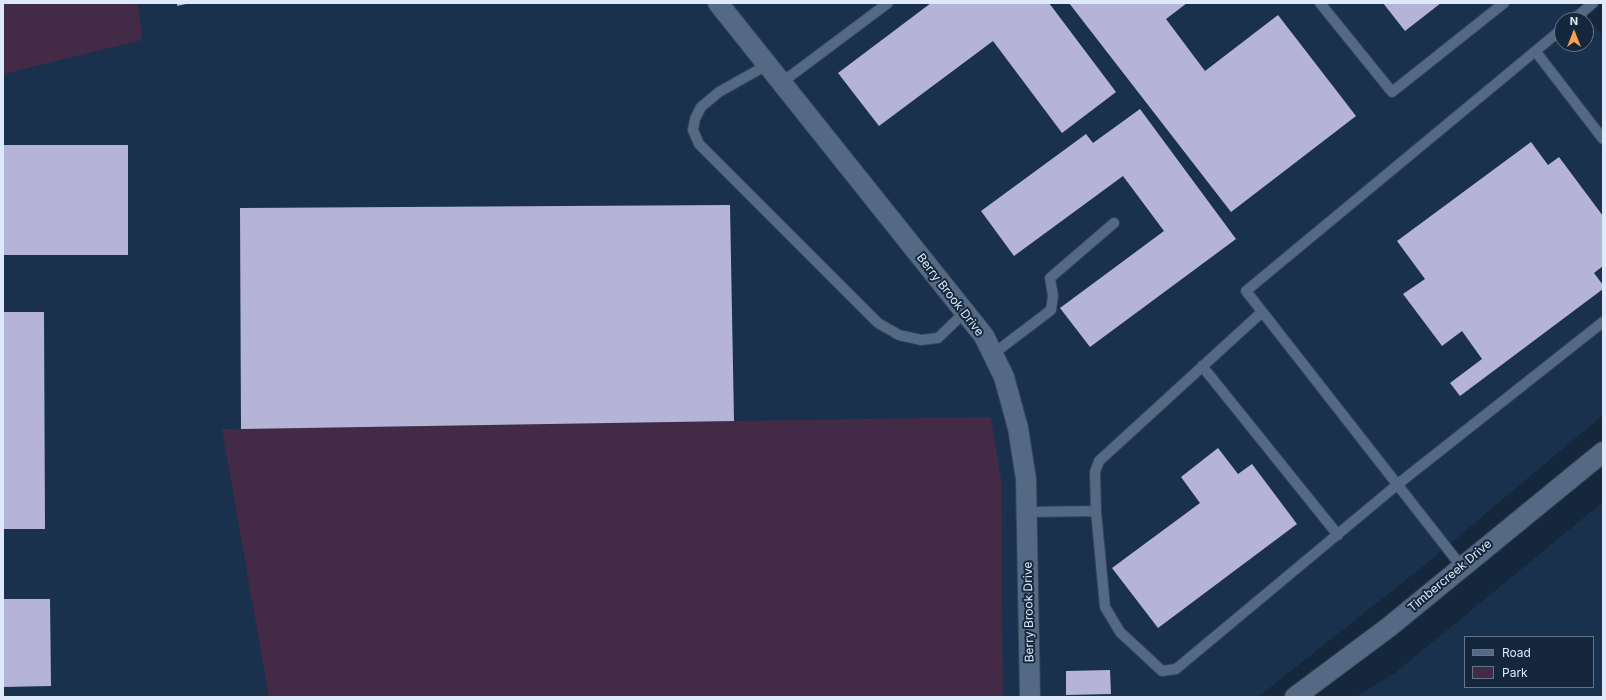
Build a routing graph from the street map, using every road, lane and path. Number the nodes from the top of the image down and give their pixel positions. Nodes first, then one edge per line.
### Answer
1 (718, 3) edge
2 (888, 3) edge
3 (1320, 3) edge
4 (1504, 3) edge
5 (1594, 3) edge
6 (1583, 12) edge
7 (1554, 36) edge
8 (1536, 52) junction
9 (767, 65) junction
10 (781, 83) junction
11 (1603, 139) edge
12 (1114, 223) dead end
13 (965, 312) junction
14 (1262, 312) junction
15 (1603, 322) edge
16 (993, 354) junction
17 (1202, 366) junction
18 (1603, 452) edge
19 (1398, 484) junction
20 (1096, 511) junction
21 (1027, 512) junction
22 (1338, 535) junction
23 (1461, 566) junction
24 (1030, 697) edge
25 (1295, 697) edge

1 - 9 street, Berry Brook Drive
2 - 10 lane
3 - 4 lane
5 - 6 lane
7 - 8 lane
8 - 11 lane
8 - 14 lane
9 - 10 street, Berry Brook Drive
9 - 13 lane
10 - 13 street, Berry Brook Drive
12 - 16 lane
13 - 16 street, Berry Brook Drive
14 - 17 lane
14 - 19 lane
15 - 19 lane
16 - 21 street, Berry Brook Drive
17 - 20 lane
17 - 22 lane
18 - 23 street, Timbercreek Drive
19 - 22 lane
19 - 23 lane
20 - 21 lane
20 - 22 lane
21 - 24 street, Berry Brook Drive
23 - 25 street, Timbercreek Drive

